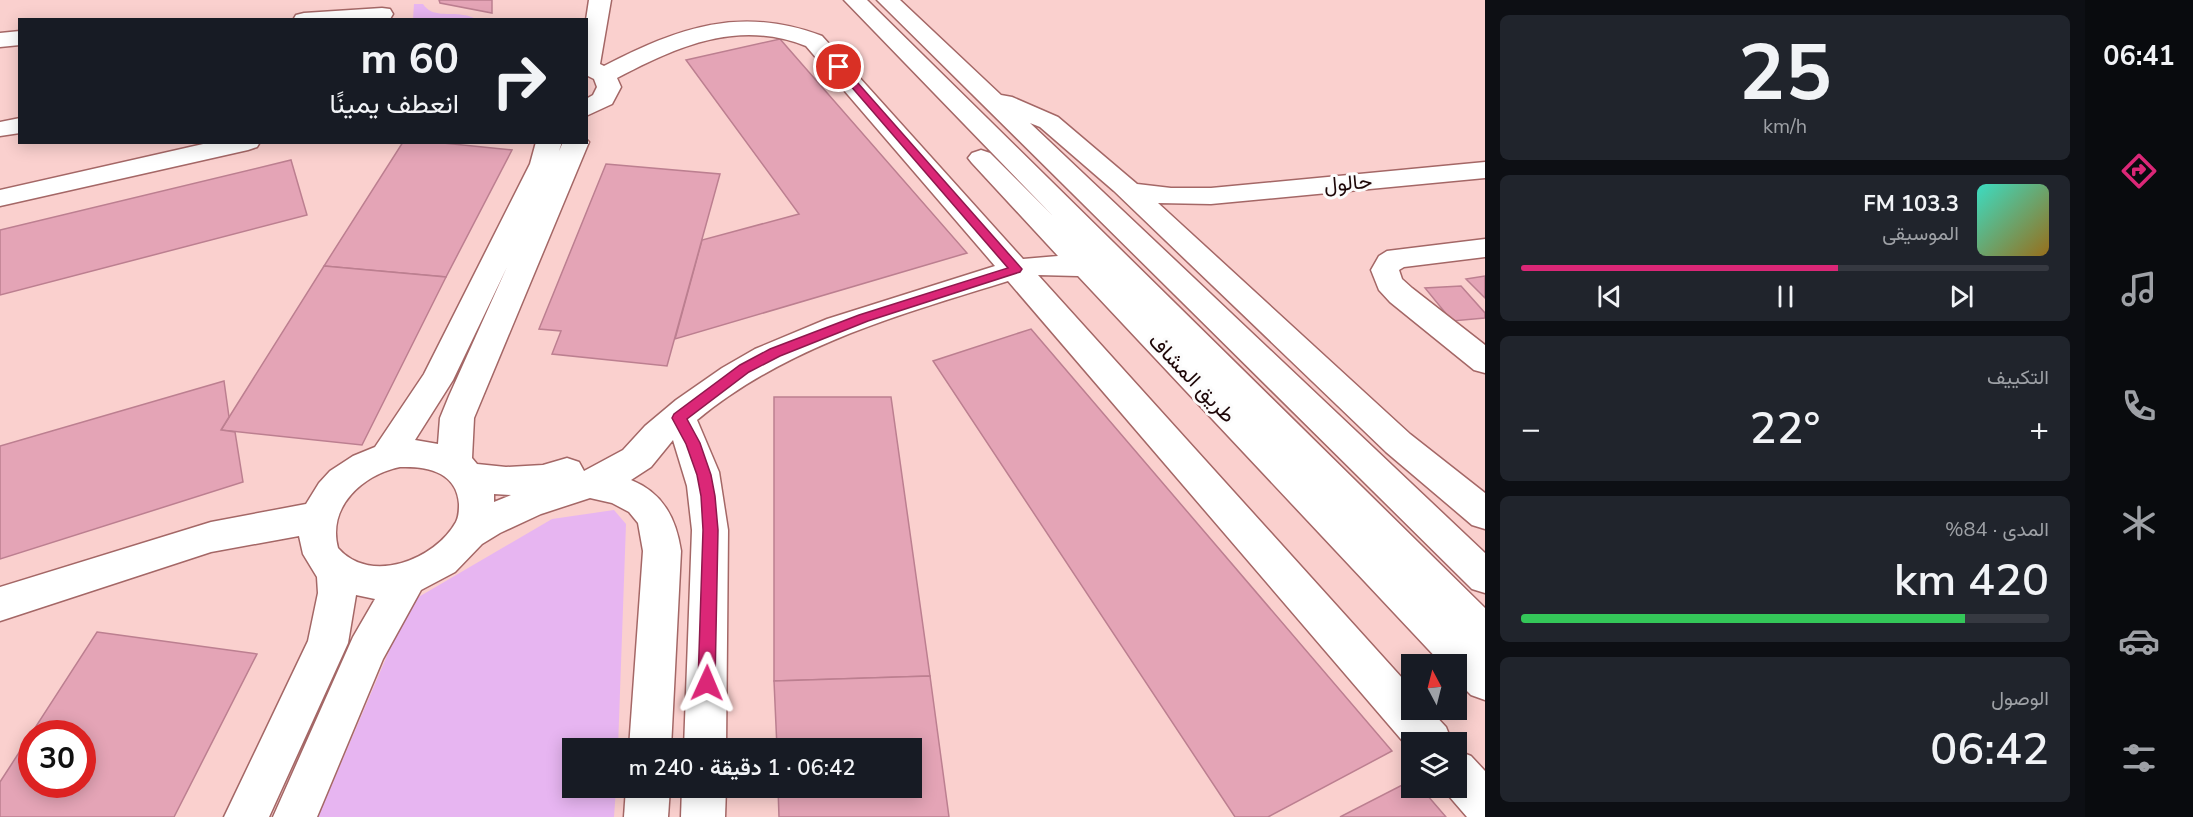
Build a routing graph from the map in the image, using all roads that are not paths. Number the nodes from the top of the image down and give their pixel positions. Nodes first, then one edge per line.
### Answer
1 (600, 0) edge
2 (855, 0) edge
3 (888, 0) edge
4 (379, 10) edge
5 (319, 18) edge
6 (18, 38) edge
7 (0, 39) edge
8 (919, 64) junction
9 (593, 70) edge
10 (981, 92) junction
11 (588, 108) edge
12 (18, 125) edge
13 (0, 129) edge
14 (239, 144) edge
15 (548, 144) edge
16 (575, 144) edge
17 (1485, 170) edge
18 (1129, 191) junction
19 (1211, 196) junction
20 (0, 198) edge
21 (1048, 228) junction
22 (1185, 243) junction
23 (1485, 248) edge
24 (1087, 268) junction
25 (1016, 269) junction
26 (1485, 362) edge
27 (1287, 387) junction
28 (667, 427) junction
29 (1398, 443) junction
30 (387, 456) junction
31 (461, 469) junction
32 (591, 484) junction
33 (1485, 514) edge
34 (318, 517) junction
35 (469, 532) junction
36 (336, 570) junction
37 (1485, 577) edge
38 (408, 578) junction
39 (0, 604) edge
40 (1485, 634) edge
41 (1485, 681) edge
42 (1422, 732) edge
43 (651, 738) edge
44 (705, 738) edge
45 (1467, 784) edge
46 (647, 798) edge
47 (704, 798) edge
48 (1485, 804) edge
49 (246, 817) edge
50 (295, 817) edge
51 (646, 817) edge
52 (704, 817) edge

1 - 9 street
2 - 8 street, طريق المشاف
3 - 10 street
4 - 5 street
6 - 7 street
8 - 21 street, طريق المشاف
8 - 40 street, طريق المشاف
9 - 11 street
9 - 25 street
10 - 18 street
10 - 27 street
12 - 13 street
14 - 20 street
15 - 30 street
16 - 31 street
17 - 19 street, حالول
18 - 19 street, حالول
18 - 22 street
19 - 22 street
21 - 24 street, طريق المشاف
21 - 25 street
22 - 29 street
23 - 26 street
24 - 25 street
24 - 41 street, طريق المشاف
25 - 28 street
25 - 42 street
27 - 29 street
27 - 37 street
28 - 31 street
28 - 32 street
28 - 44 street
29 - 33 street
30 - 31 street
30 - 34 street
31 - 35 street
32 - 35 street
32 - 43 street
34 - 36 street
34 - 39 street
35 - 38 street
36 - 38 street
36 - 49 street
38 - 50 street
45 - 48 street
46 - 51 street
47 - 52 street

